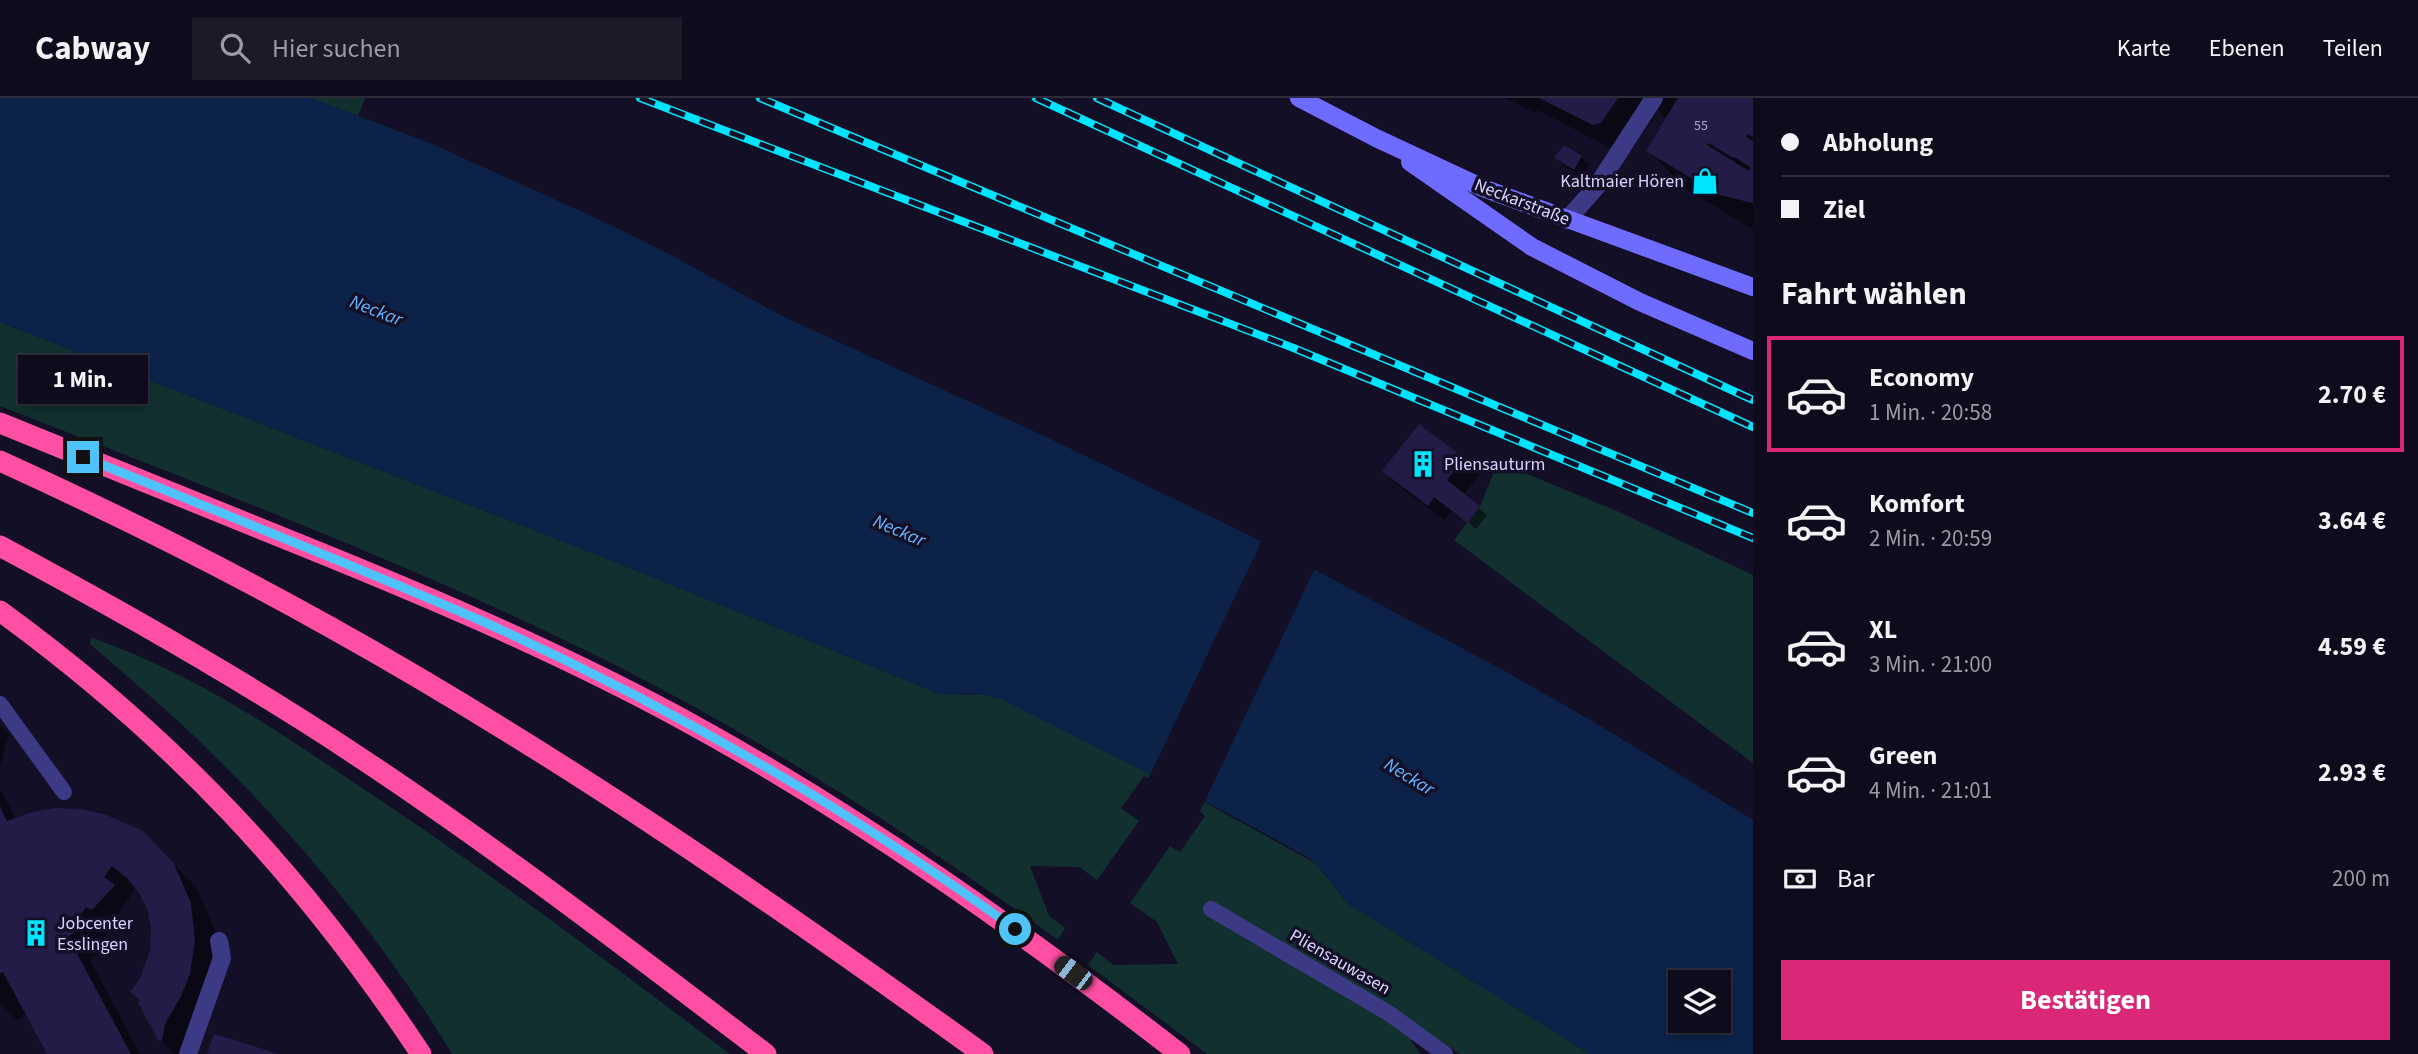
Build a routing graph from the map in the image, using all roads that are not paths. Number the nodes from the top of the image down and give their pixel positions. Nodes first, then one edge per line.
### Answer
1 (1299, 98) edge
2 (1654, 98) edge
3 (1376, 138) junction
4 (1567, 220) junction
5 (1753, 287) edge
6 (1753, 351) edge
7 (0, 423) edge
8 (0, 461) edge
9 (0, 546) edge
10 (0, 611) edge
11 (0, 704) edge
12 (64, 792) dead end
13 (1211, 909) dead end
14 (219, 941) dead end
15 (188, 1054) edge
16 (421, 1054) edge
17 (766, 1054) edge
18 (983, 1054) edge
19 (1180, 1054) edge
20 (1445, 1054) edge

1 - 3 main road, Neckarstraße
2 - 4 street
3 - 4 main road, Neckarstraße
3 - 6 main road
4 - 5 main road, Neckarstraße
7 - 19 highway
8 - 18 highway
9 - 17 highway
10 - 16 highway
11 - 12 lane
13 - 20 lane, Pliensauwasen
14 - 15 street

